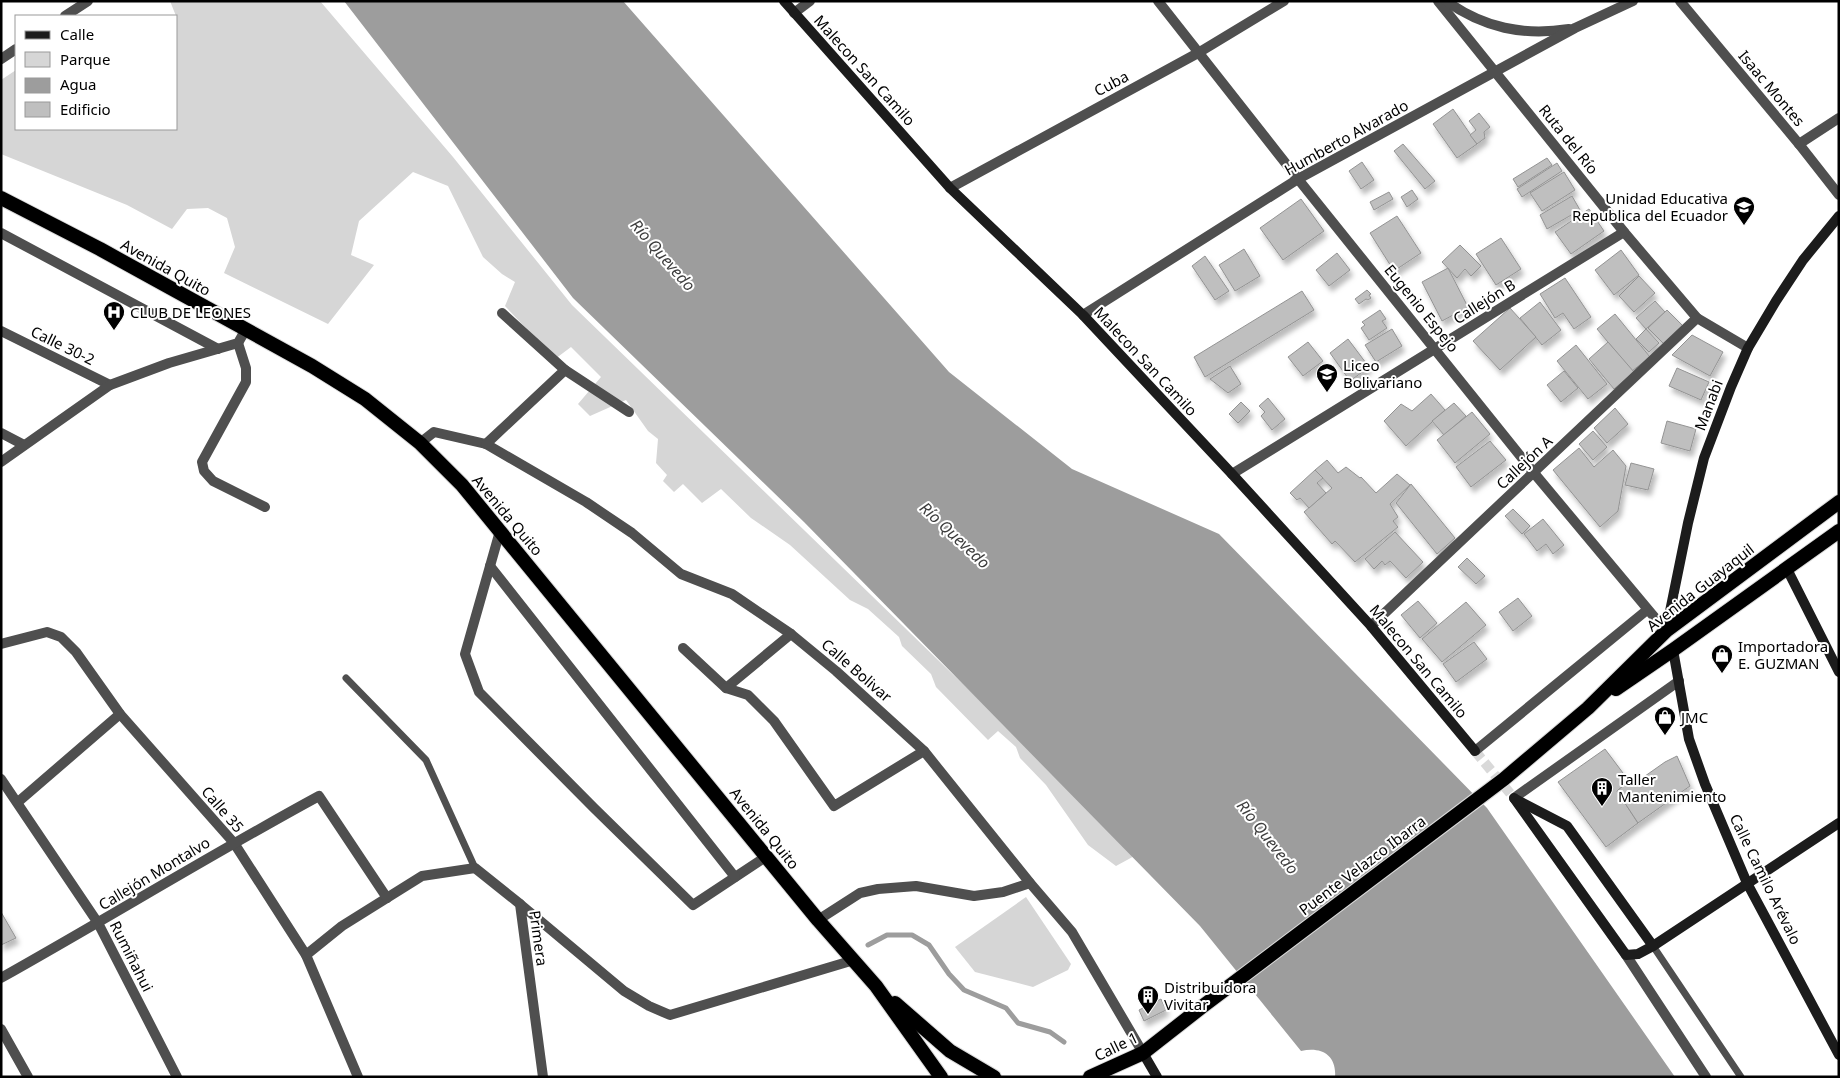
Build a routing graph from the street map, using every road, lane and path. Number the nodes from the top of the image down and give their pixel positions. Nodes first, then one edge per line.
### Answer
1 (88, 1) edge
2 (784, 1) edge
3 (810, 1) edge
4 (1158, 1) edge
5 (1284, 1) edge
6 (1438, 1) edge
7 (1446, 1) edge
8 (1633, 1) edge
9 (1680, 1) edge
10 (794, 14) junction
11 (67, 15) edge
12 (1575, 28) junction
13 (15, 50) edge
14 (1198, 53) junction
15 (1, 59) edge
16 (1496, 72) junction
17 (1839, 118) edge
18 (1798, 144) junction
19 (1298, 179) junction
20 (950, 188) junction
21 (1839, 195) edge
22 (1, 198) edge
23 (1839, 216) edge
24 (1624, 232) junction
25 (1, 233) edge
26 (502, 313) dead end
27 (1083, 315) junction
28 (1697, 318) junction
29 (246, 329) junction
30 (1, 331) edge
31 (238, 343) junction
32 (1748, 348) junction
33 (218, 349) junction
34 (1435, 349) junction
35 (565, 370) junction
36 (110, 385) junction
37 (629, 412) dead end
38 (1, 433) edge
39 (420, 443) junction
40 (486, 444) junction
41 (24, 445) junction
42 (1, 462) edge
43 (1534, 473) junction
44 (1232, 474) junction
45 (1839, 502) edge
46 (265, 507) dead end
47 (500, 530) junction
48 (1839, 531) edge
49 (490, 566) junction
50 (1788, 568) junction
51 (1647, 610) junction
52 (1371, 626) junction
53 (1666, 631) junction
54 (791, 634) junction
55 (1, 644) edge
56 (683, 648) dead end
57 (1674, 650) junction
58 (1839, 672) edge
59 (346, 678) dead end
60 (1679, 681) junction
61 (726, 688) junction
62 (1588, 708) junction
63 (120, 714) junction
64 (1540, 750) joint
65 (924, 751) junction
66 (1475, 751) joint
67 (1, 779) edge
68 (1514, 798) junction
69 (18, 802) junction
70 (1839, 823) edge
71 (234, 843) junction
72 (767, 856) junction
73 (476, 868) junction
74 (735, 877) junction
75 (1030, 883) junction
76 (1747, 883) junction
77 (388, 898) junction
78 (520, 904) junction
79 (818, 920) junction
80 (98, 923) junction
81 (1653, 946) junction
82 (1626, 955) junction
83 (306, 956) junction
84 (854, 960) junction
85 (1, 978) edge
86 (876, 986) junction
87 (1203, 1006) joint
88 (1, 1029) edge
89 (1143, 1053) junction
90 (1839, 1055) edge
91 (28, 1077) edge
92 (177, 1077) edge
93 (358, 1077) edge
94 (543, 1077) edge
95 (941, 1077) edge
96 (994, 1077) edge
97 (1090, 1077) edge
98 (1157, 1077) edge
99 (1706, 1077) edge
100 (1741, 1077) edge

1 - 11 street
2 - 10 main road, Malecon San Camilo
3 - 10 street
4 - 14 street, Eugenio Espejo
5 - 14 street, Cuba
6 - 16 street, Ruta del Río
7 - 12 street
8 - 12 street, Humberto Alvarado
9 - 18 street, Isaac Montes
10 - 20 main road, Malecon San Camilo
12 - 16 street, Humberto Alvarado
13 - 15 street
14 - 19 street, Eugenio Espejo
14 - 20 street, Cuba
16 - 19 street, Humberto Alvarado
16 - 24 street, Ruta del Río
17 - 18 street
18 - 21 street, Isaac Montes
19 - 27 street, Humberto Alvarado
19 - 34 street, Eugenio Espejo
20 - 27 main road, Malecon San Camilo
22 - 29 highway, Avenida Quito
23 - 32 main road, Manabi
24 - 28 street, Ruta del Río
24 - 34 street, Callejón B
25 - 33 street
26 - 35 street
27 - 44 main road, Malecon San Camilo
28 - 32 street, Ruta del Río
28 - 43 street, Callejón A
29 - 31 street
29 - 39 highway, Avenida Quito
30 - 36 street, Calle 30-2
31 - 33 street
31 - 46 street
32 - 53 main road, Manabi
33 - 36 street
34 - 43 street, Eugenio Espejo
34 - 44 street, Callejón B
35 - 37 street
35 - 40 street
36 - 41 street
38 - 41 street
39 - 40 street, Calle Bolivar
39 - 47 highway, Avenida Quito
40 - 54 street, Calle Bolivar
41 - 42 street
43 - 51 street, Eugenio Espejo
43 - 52 street, Callejón A
44 - 52 main road, Malecon San Camilo
45 - 53 highway, Avenida Guayaquil
47 - 49 street
47 - 72 highway, Avenida Quito
48 - 50 highway, Avenida Guayaquil
49 - 74 street
49 - 74 street
50 - 57 highway, Avenida Guayaquil
50 - 58 main road
51 - 53 street, Eugenio Espejo
51 - 66 street
52 - 66 main road, Malecon San Camilo
53 - 62 highway, Avenida Guayaquil
54 - 61 street
54 - 65 street, Calle Bolivar
55 - 63 street, Calle 35
56 - 61 street
57 - 60 main road, Calle Camilo Arévalo
57 - 62 highway, Avenida Guayaquil
59 - 73 lane
60 - 68 street
60 - 76 main road, Calle Camilo Arévalo
61 - 65 street
62 - 64 highway, Avenida Guayaquil
63 - 69 street
63 - 71 street, Calle 35
64 - 87 highway, Puente Velazco Ibarra
65 - 75 street, Calle Bolivar
67 - 69 street, Rumiñahui
68 - 81 main road
68 - 82 main road
69 - 80 street, Rumiñahui
70 - 76 main road
71 - 77 street, Callejón Montalvo
71 - 80 street, Callejón Montalvo
71 - 83 street, Calle 35
72 - 74 street
72 - 79 highway, Avenida Quito
73 - 77 street
73 - 78 street, Primera
75 - 79 street
75 - 89 street, Calle Bolivar
76 - 81 main road
76 - 90 main road, Calle Camilo Arévalo
77 - 83 street
78 - 84 street
78 - 94 street, Primera
79 - 84 highway, Avenida Quito
80 - 85 street, Callejón Montalvo
80 - 92 street, Rumiñahui
81 - 82 main road
81 - 100 lane
82 - 99 street
83 - 93 street, Calle 35
84 - 86 highway, Avenida Quito
86 - 95 highway, Avenida Quito
86 - 96 highway, Avenida Quito
87 - 89 highway, Calle 1
88 - 91 street
89 - 97 highway, Calle 1
89 - 98 main road, Calle Bolivar

